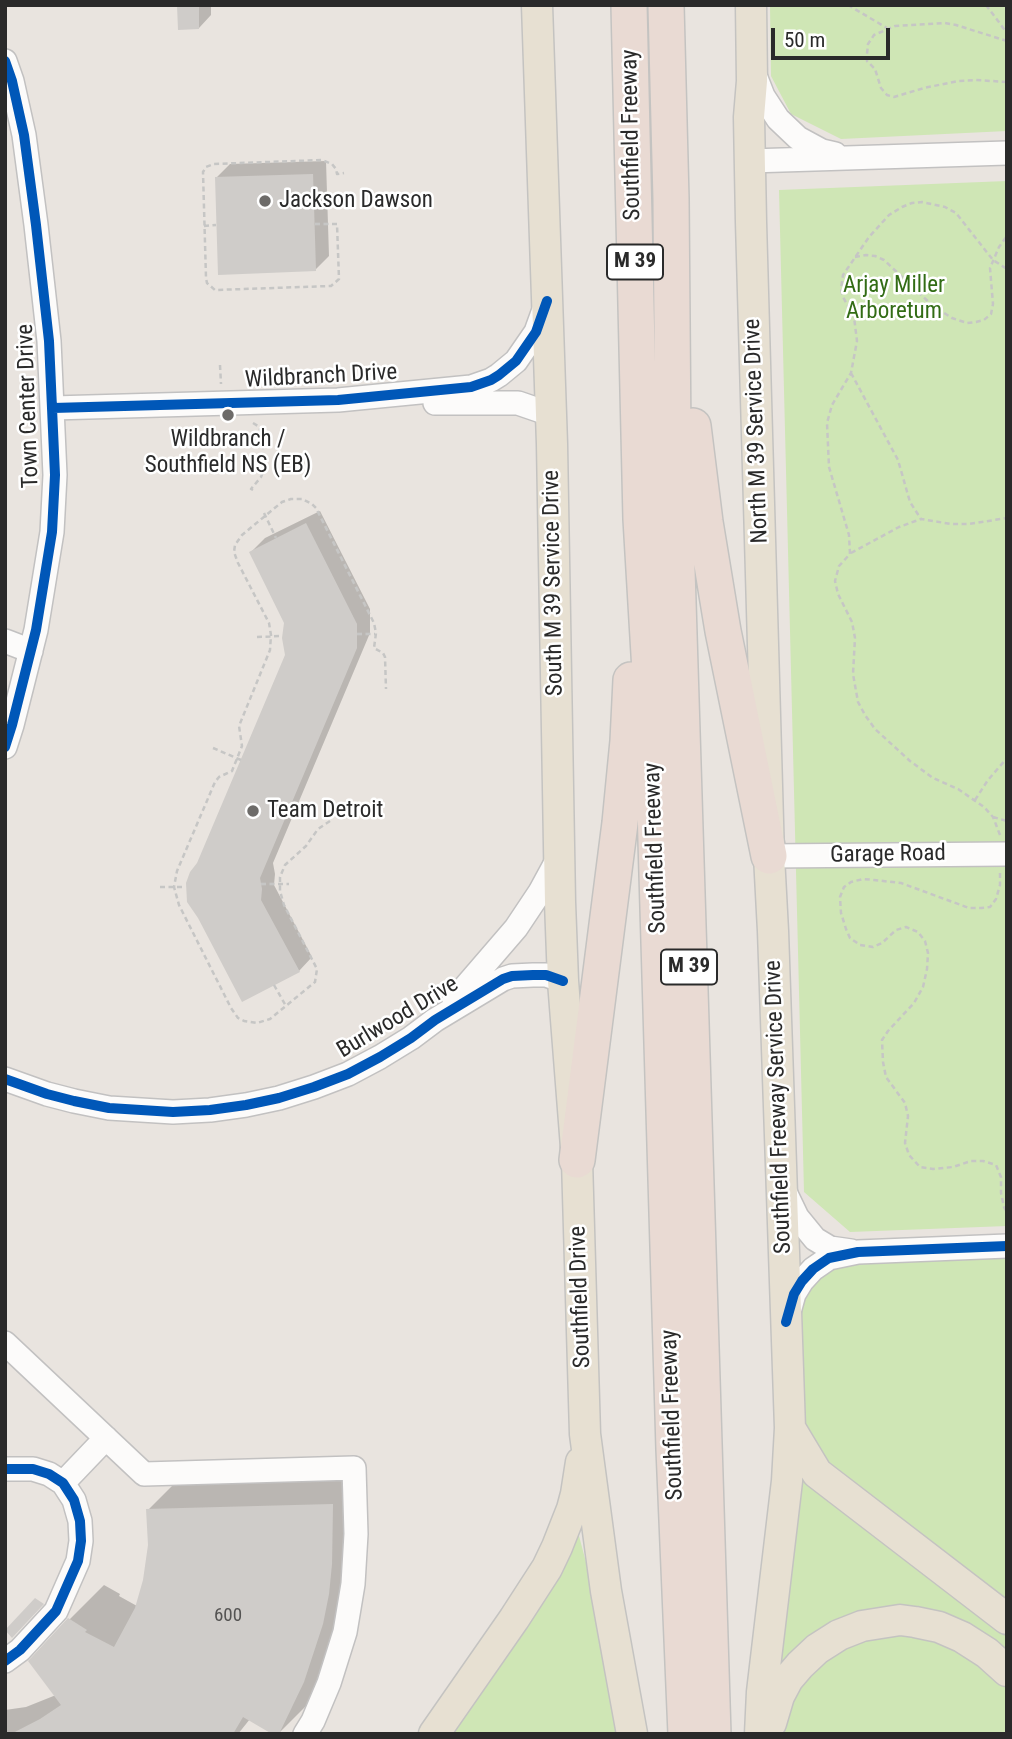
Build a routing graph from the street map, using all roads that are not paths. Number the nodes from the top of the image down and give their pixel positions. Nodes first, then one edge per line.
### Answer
1 (537, 5) edge
2 (629, 5) edge
3 (666, 5) edge
4 (751, 5) edge
5 (6, 66) edge
6 (752, 69) junction
7 (1007, 153) edge
8 (869, 158) junction
9 (750, 161) junction
10 (671, 200) junction
11 (547, 301) junction
12 (338, 400) junction
13 (53, 408) junction
14 (551, 414) junction
15 (642, 519) junction
16 (5, 641) edge
17 (31, 651) junction
18 (10, 718) edge
19 (5, 747) edge
20 (1004, 854) edge
21 (769, 856) junction
22 (559, 858) junction
23 (563, 981) junction
24 (435, 1020) junction
25 (5, 1079) edge
26 (577, 1160) junction
27 (782, 1186) junction
28 (1007, 1246) edge
29 (858, 1252) junction
30 (786, 1322) junction
31 (5, 1343) edge
32 (790, 1428) junction
33 (585, 1434) junction
34 (106, 1438) junction
35 (5, 1469) edge
36 (64, 1483) junction
37 (1007, 1619) edge
38 (5, 1661) edge
39 (1007, 1671) edge
40 (305, 1734) edge
41 (434, 1734) edge
42 (632, 1734) edge
43 (686, 1734) edge
44 (713, 1734) edge
45 (760, 1734) edge
46 (769, 1734) edge

1 - 11 main road, South M 39 Service Drive
2 - 15 highway, Southfield Freeway / M 39
3 - 10 highway, Southfield Freeway / M 39
4 - 6 main road, North M 39 Service Drive
5 - 13 street, Town Center Drive
6 - 8 street
6 - 9 main road, North M 39 Service Drive
7 - 8 street
8 - 9 street
9 - 21 main road, North M 39 Service Drive
10 - 21 highway
10 - 44 highway, Southfield Freeway / M 39
11 - 12 street, Wildbranch Drive
11 - 14 main road, South M 39 Service Drive
12 - 13 street, Wildbranch Drive
12 - 14 street, Wildbranch Drive
13 - 17 street, Town Center Drive
14 - 22 main road, South M 39 Service Drive
15 - 26 highway
15 - 43 highway, Southfield Freeway / M 39
16 - 17 street
17 - 18 street, Town Center Drive
18 - 19 street, Town Center Drive
20 - 21 street, Garage Road
21 - 27 main road, Southfield Freeway Service Drive
22 - 23 main road, South M 39 Service Drive
22 - 24 street, Burlwood Drive
23 - 24 street, Burlwood Drive
23 - 26 main road, South M 39 Service Drive
24 - 25 street, Burlwood Drive
26 - 33 main road, Southfield Drive
27 - 29 street
27 - 30 main road, Southfield Freeway Service Drive
28 - 29 street
29 - 30 street
30 - 32 main road, Southfield Freeway Service Drive
31 - 34 street
32 - 37 main road
32 - 45 main road, Southfield Freeway Service Drive
33 - 41 main road
33 - 42 main road
34 - 36 street
34 - 40 street
35 - 36 street
36 - 38 street
39 - 46 main road

